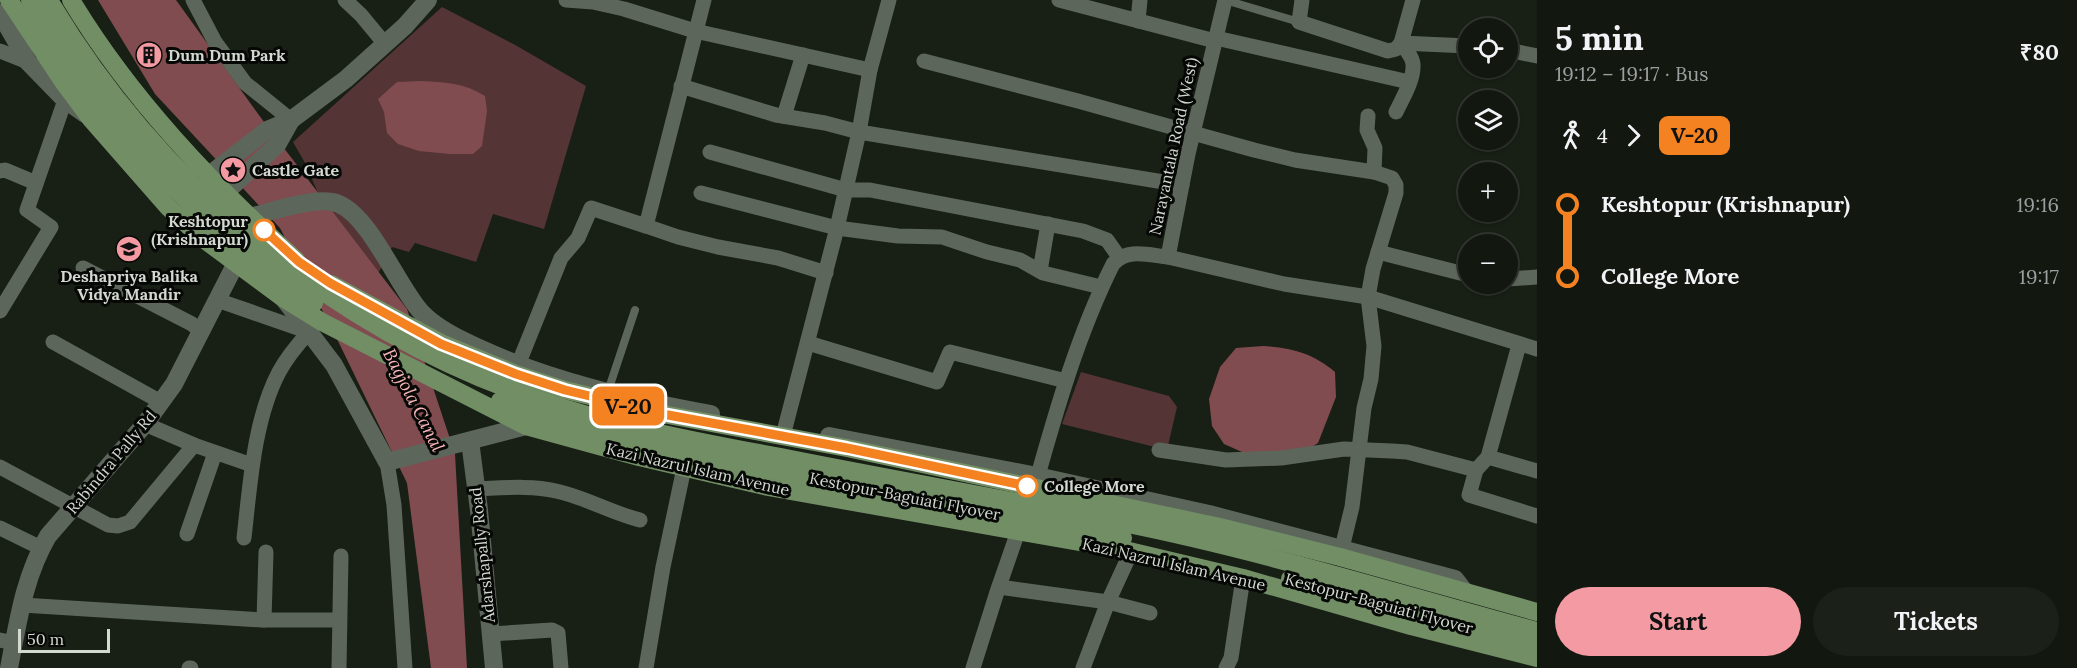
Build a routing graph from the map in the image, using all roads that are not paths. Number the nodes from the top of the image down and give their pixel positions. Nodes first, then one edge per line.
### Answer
1 (9, 0) edge
2 (30, 0) edge
3 (49, 0) edge
4 (71, 0) edge
5 (193, 0) edge
6 (345, 0) edge
7 (427, 0) edge
8 (566, 0) edge
9 (704, 0) edge
10 (889, 0) edge
11 (1059, 0) edge
12 (1140, 0) edge
13 (1225, 0) edge
14 (1302, 0) edge
15 (1413, 0) edge
16 (1088, 4) edge
17 (0, 14) edge
18 (1138, 21) junction
19 (1299, 22) junction
20 (695, 31) junction
21 (1215, 40) junction
22 (1401, 43) junction
23 (385, 44) junction
24 (1458, 46) edge
25 (1518, 52) edge
26 (2, 55) edge
27 (803, 55) junction
28 (1537, 56) edge
29 (924, 61) dead end
30 (28, 62) junction
31 (870, 70) junction
32 (1410, 81) junction
33 (681, 86) junction
34 (65, 100) junction
35 (1396, 112) dead end
36 (784, 116) junction
37 (1368, 116) dead end
38 (90, 117) junction
39 (291, 120) junction
40 (859, 132) junction
41 (1193, 134) junction
42 (710, 152) dead end
43 (0, 171) edge
44 (1374, 172) junction
45 (209, 175) junction
46 (36, 183) junction
47 (1182, 185) junction
48 (846, 190) junction
49 (226, 192) junction
50 (701, 193) dead end
51 (250, 217) junction
52 (1048, 224) junction
53 (646, 226) junction
54 (837, 228) junction
55 (1378, 252) junction
56 (1119, 257) junction
57 (1168, 257) junction
58 (236, 263) junction
59 (83, 268) dead end
60 (1040, 272) junction
61 (1458, 272) edge
62 (826, 273) junction
63 (1537, 277) edge
64 (1518, 278) edge
65 (1101, 287) junction
66 (1368, 297) junction
67 (283, 298) junction
68 (217, 300) junction
69 (0, 310) edge
70 (635, 310) dead end
71 (201, 332) junction
72 (309, 332) junction
73 (53, 342) dead end
74 (808, 343) junction
75 (1519, 345) junction
76 (1537, 349) edge
77 (519, 365) junction
78 (1066, 381) junction
79 (608, 391) junction
80 (161, 402) junction
81 (145, 424) junction
82 (526, 426) junction
83 (784, 428) junction
84 (463, 443) junction
85 (194, 445) junction
86 (1159, 450) dead end
87 (1359, 450) junction
88 (215, 453) junction
89 (1488, 457) junction
90 (390, 462) junction
91 (252, 465) junction
92 (0, 467) edge
93 (684, 468) junction
94 (1476, 470) junction
95 (1537, 471) edge
96 (1036, 482) junction
97 (476, 489) junction
98 (1080, 491) junction
99 (72, 507) junction
100 (1537, 516) edge
101 (640, 520) dead end
102 (0, 528) edge
103 (1018, 532) junction
104 (188, 534) dead end
105 (244, 538) dead end
106 (1070, 541) junction
107 (1342, 548) junction
108 (41, 549) junction
109 (266, 552) dead end
110 (1131, 552) junction
111 (341, 556) dead end
112 (1243, 578) junction
113 (999, 587) junction
114 (1464, 592) junction
115 (1108, 602) junction
116 (22, 604) junction
117 (1537, 612) edge
118 (1150, 613) dead end
119 (264, 620) junction
120 (339, 620) junction
121 (1537, 631) edge
122 (490, 634) junction
123 (7, 642) edge
124 (1537, 646) edge
125 (1537, 658) edge
126 (9, 668) edge
127 (339, 668) edge
128 (405, 668) edge
129 (494, 668) edge
130 (561, 668) edge
131 (646, 668) edge
132 (973, 668) edge
133 (1083, 668) edge
134 (1226, 668) edge

1 - 38 main road, Kazi Nazrul Islam Avenue
2 - 124 main road, Kestopur-Baguiati Flyover
3 - 121 main road, Kestopur-Baguiati Flyover
4 - 45 main road
5 - 39 street
6 - 23 street
7 - 23 street
8 - 20 street
9 - 20 street
10 - 31 street
11 - 16 street
12 - 18 street
13 - 19 lane
13 - 21 street, Narayantala Road (West)
14 - 19 street
15 - 22 street
16 - 18 street
17 - 30 street
18 - 21 street
19 - 22 street
20 - 27 street
20 - 33 street
21 - 32 street
21 - 41 street, Narayantala Road (West)
22 - 24 street
22 - 32 street
23 - 39 street
25 - 28 street
26 - 30 street
27 - 31 street
27 - 36 street
29 - 41 street
30 - 34 street
31 - 40 street
32 - 35 street
33 - 36 street
33 - 53 street
34 - 38 street
34 - 46 street
36 - 40 street
37 - 44 street
38 - 58 main road, Kazi Nazrul Islam Avenue
39 - 45 street
39 - 49 street
40 - 47 street
40 - 48 street
41 - 44 street
41 - 47 street, Narayantala Road (West)
42 - 48 street
43 - 46 street
44 - 55 street
45 - 49 main road
46 - 69 street
47 - 57 street, Narayantala Road (West)
48 - 52 street
48 - 54 street
49 - 51 main road
50 - 54 street
51 - 77 street
51 - 96 main road
52 - 56 street
52 - 60 street
53 - 62 street
53 - 77 street
54 - 60 street
54 - 62 street
55 - 61 street
55 - 66 street
56 - 57 street, Narayantala Road (West)
56 - 65 street
57 - 66 street
58 - 67 main road, Kazi Nazrul Islam Avenue
58 - 68 street, Rabindra Pally Rd
59 - 71 street
60 - 65 street
62 - 74 street
63 - 64 street
65 - 78 street
66 - 75 street
66 - 87 street
67 - 72 street
67 - 82 main road, Kazi Nazrul Islam Avenue
68 - 71 street, Rabindra Pally Rd
68 - 72 street
70 - 79 lane
71 - 80 street, Rabindra Pally Rd
72 - 90 street
72 - 91 street
73 - 80 street
74 - 78 street
74 - 83 street
75 - 76 street
75 - 89 street
77 - 79 street
78 - 96 street
79 - 83 street
80 - 81 street, Rabindra Pally Rd
81 - 85 street
81 - 99 street, Rabindra Pally Rd
82 - 84 street
82 - 93 main road, Kazi Nazrul Islam Avenue
83 - 96 street
84 - 90 street
84 - 97 street, Adarshapally Road
85 - 88 street
85 - 99 street
86 - 87 street
87 - 94 street
87 - 107 street
88 - 91 street
88 - 104 street
89 - 94 street
89 - 95 street
90 - 128 street
91 - 105 street
92 - 99 street
93 - 103 main road, Kazi Nazrul Islam Avenue
93 - 131 street
94 - 100 street
96 - 98 main road
96 - 103 street
97 - 101 street
97 - 122 street, Adarshapally Road
98 - 106 main road
98 - 107 street
98 - 114 main road
99 - 108 street, Rabindra Pally Rd
102 - 108 street
103 - 106 main road, Kazi Nazrul Islam Avenue
103 - 113 street
106 - 110 main road, Kazi Nazrul Islam Avenue
107 - 114 street
108 - 116 street, Rabindra Pally Rd
109 - 119 street
110 - 112 main road, Kazi Nazrul Islam Avenue
110 - 115 street
111 - 120 street
112 - 125 main road, Kazi Nazrul Islam Avenue
112 - 134 street
113 - 115 street
113 - 132 street
114 - 117 main road
115 - 118 street
115 - 133 street
116 - 119 street
116 - 123 street, Rabindra Pally Rd
119 - 120 street
120 - 127 street
122 - 129 street, Adarshapally Road
122 - 130 street
123 - 126 street, Rabindra Pally Rd

